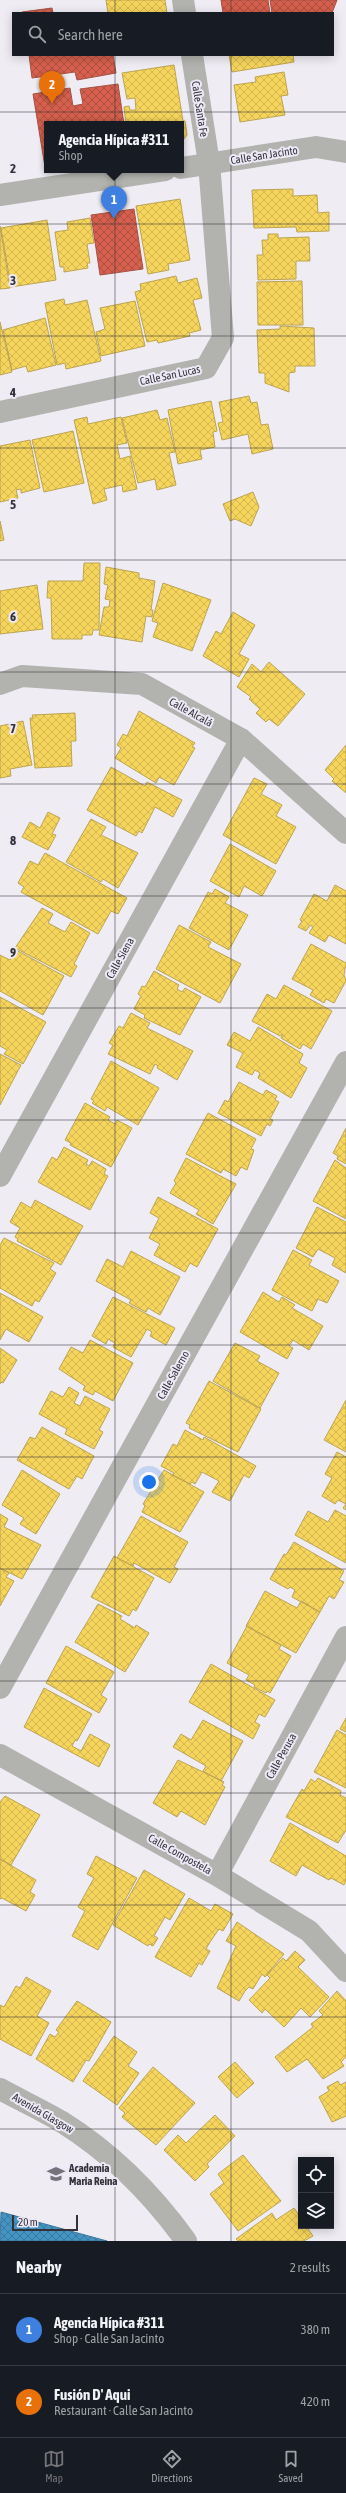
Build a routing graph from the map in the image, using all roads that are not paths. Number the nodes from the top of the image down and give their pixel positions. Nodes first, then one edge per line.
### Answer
1 (183, 0) edge
2 (185, 12) edge
3 (192, 56) edge
4 (346, 152) edge
5 (209, 163) junction
6 (184, 167) edge
7 (145, 173) edge
8 (0, 195) edge
9 (0, 412) edge
10 (1, 683) edge
11 (241, 739) junction
12 (346, 833) edge
13 (346, 1062) edge
14 (0, 1176) edge
15 (346, 1637) edge
16 (0, 1688) edge
17 (0, 1756) edge
18 (217, 1875) junction
19 (346, 1971) edge
20 (0, 2089) edge
21 (186, 2241) edge

1 - 2 street
3 - 5 street, Calle Santa Fe
4 - 5 street, Calle San Jacinto
5 - 6 street, Calle San Jacinto
5 - 9 street, Calle San Lucas
7 - 8 street
10 - 11 street, Calle Alcalá
11 - 12 street, Calle Alcalá
11 - 14 street, Calle Siena
13 - 16 street, Calle Salerno
15 - 18 street, Calle Perusa
17 - 18 street, Calle Compostela
18 - 19 street, Calle Compostela
20 - 21 street, Avenida Glasgow

